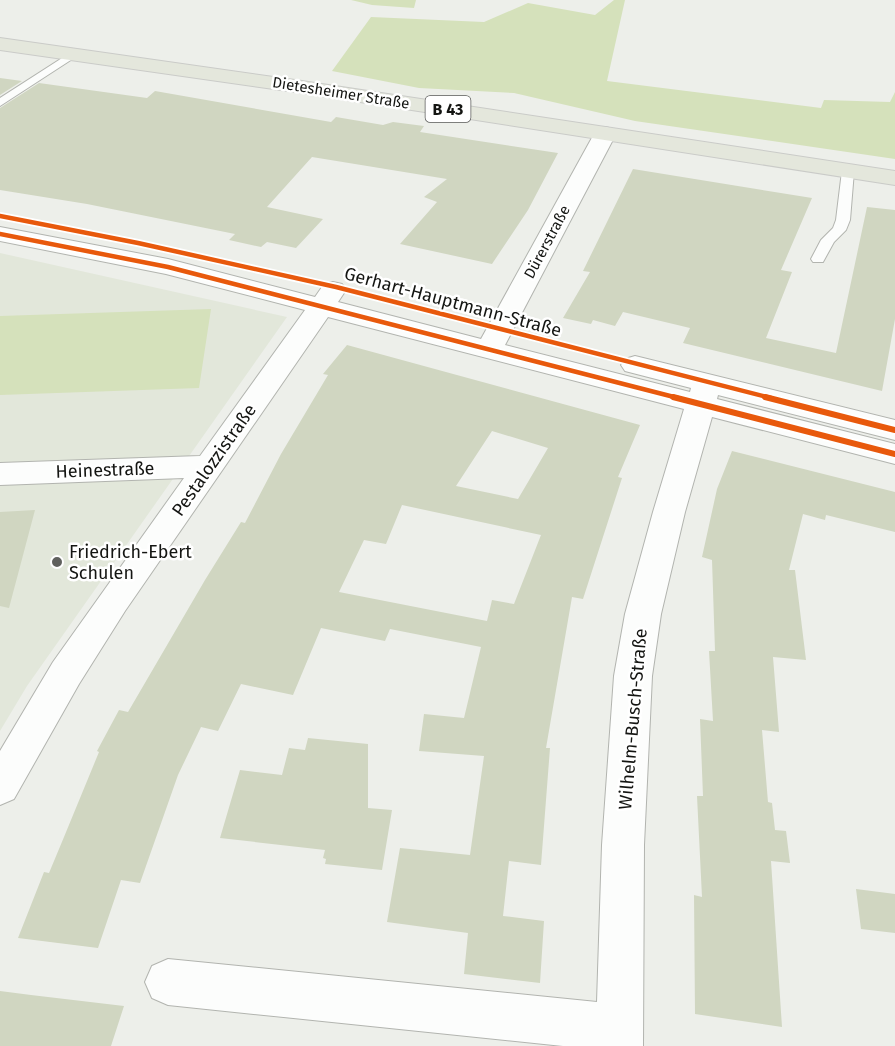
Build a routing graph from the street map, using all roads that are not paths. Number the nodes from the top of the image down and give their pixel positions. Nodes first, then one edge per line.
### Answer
1 (0, 44) edge
2 (73, 54) junction
3 (0, 103) edge
4 (605, 134) junction
5 (848, 171) junction
6 (895, 178) edge
7 (0, 216) edge
8 (0, 234) edge
9 (818, 259) dead end
10 (329, 297) junction
11 (494, 340) junction
12 (703, 394) junction
13 (895, 430) edge
14 (895, 454) edge
15 (209, 466) junction
16 (0, 474) edge
17 (0, 787) edge
18 (168, 982) dead end
19 (618, 1037) edge

1 - 2 main road, Dietesheimer Straße / B 43
2 - 3 lane
2 - 4 main road, Dietesheimer Straße / B 43
4 - 5 main road, Dietesheimer Straße / B 43
4 - 11 street, Dürerstraße
5 - 6 main road, Dietesheimer Straße / B 43
5 - 9 lane
7 - 10 street, Gerhart-Hauptmann-Straße
8 - 10 street, Gerhart-Hauptmann-Straße
10 - 11 street, Gerhart-Hauptmann-Straße
10 - 15 street, Pestalozzistraße
11 - 12 street, Gerhart-Hauptmann-Straße
12 - 13 street, Gerhart-Hauptmann-Straße
12 - 14 street, Gerhart-Hauptmann-Straße
12 - 19 street, Wilhelm-Busch-Straße
15 - 16 street, Heinestraße
15 - 17 street, Pestalozzistraße
18 - 19 street, Wilhelm-Busch-Straße

